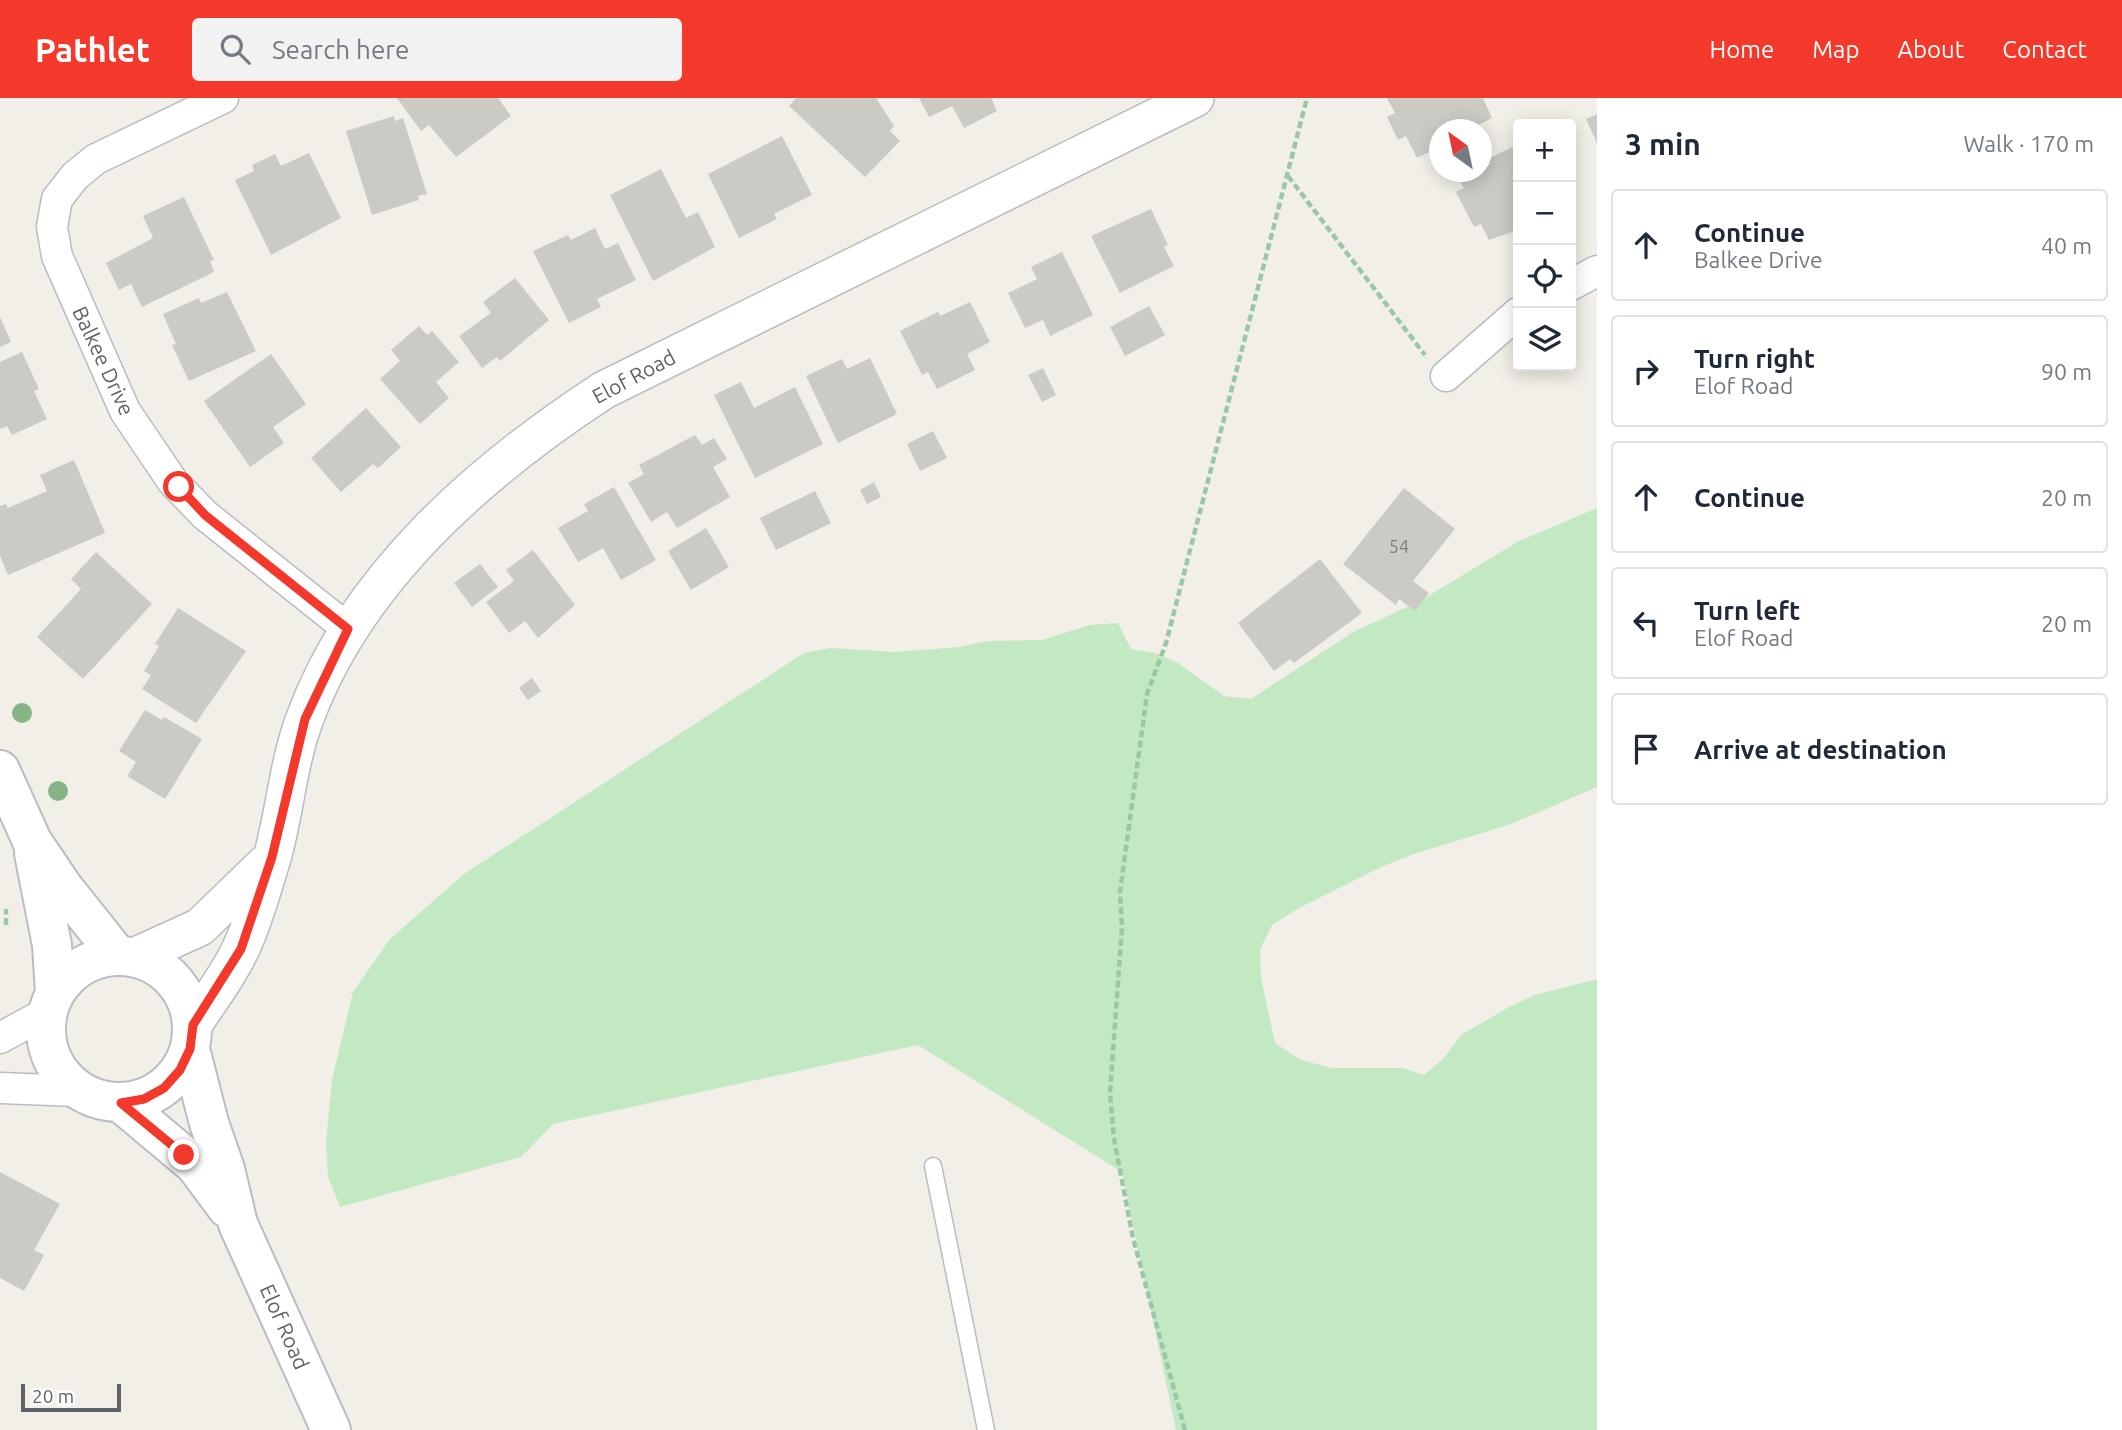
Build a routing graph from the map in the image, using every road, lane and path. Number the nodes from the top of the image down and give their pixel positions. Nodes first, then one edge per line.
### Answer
1 (223, 98) edge
2 (1195, 98) edge
3 (1307, 98) edge
4 (1287, 175) junction
5 (1597, 271) edge
6 (1576, 282) edge
7 (1513, 316) edge
8 (1436, 366) joint
9 (348, 629) junction
10 (0, 770) edge
11 (32, 841) junction
12 (272, 857) junction
13 (126, 957) junction
14 (51, 1003) junction
15 (191, 1037) junction
16 (0, 1038) edge
17 (0, 1088) edge
18 (78, 1091) junction
19 (121, 1103) junction
20 (933, 1166) dead end
21 (238, 1224) junction
22 (331, 1430) edge
23 (986, 1430) edge
24 (1185, 1430) edge

1 - 9 street, Balkee Drive
2 - 9 street, Elof Road
3 - 4 path
4 - 8 path
4 - 24 path
5 - 6 street
7 - 8 street
9 - 12 street, Elof Road
10 - 11 main road
11 - 13 main road
11 - 14 main road
12 - 13 street, Elof Road
12 - 15 street, Elof Road
13 - 14 main road
13 - 15 main road
14 - 16 street
14 - 18 main road
15 - 19 main road
15 - 21 main road, Elof Road
17 - 18 street
18 - 19 main road
19 - 21 main road, Elof Road
20 - 23 lane
21 - 22 main road, Elof Road

